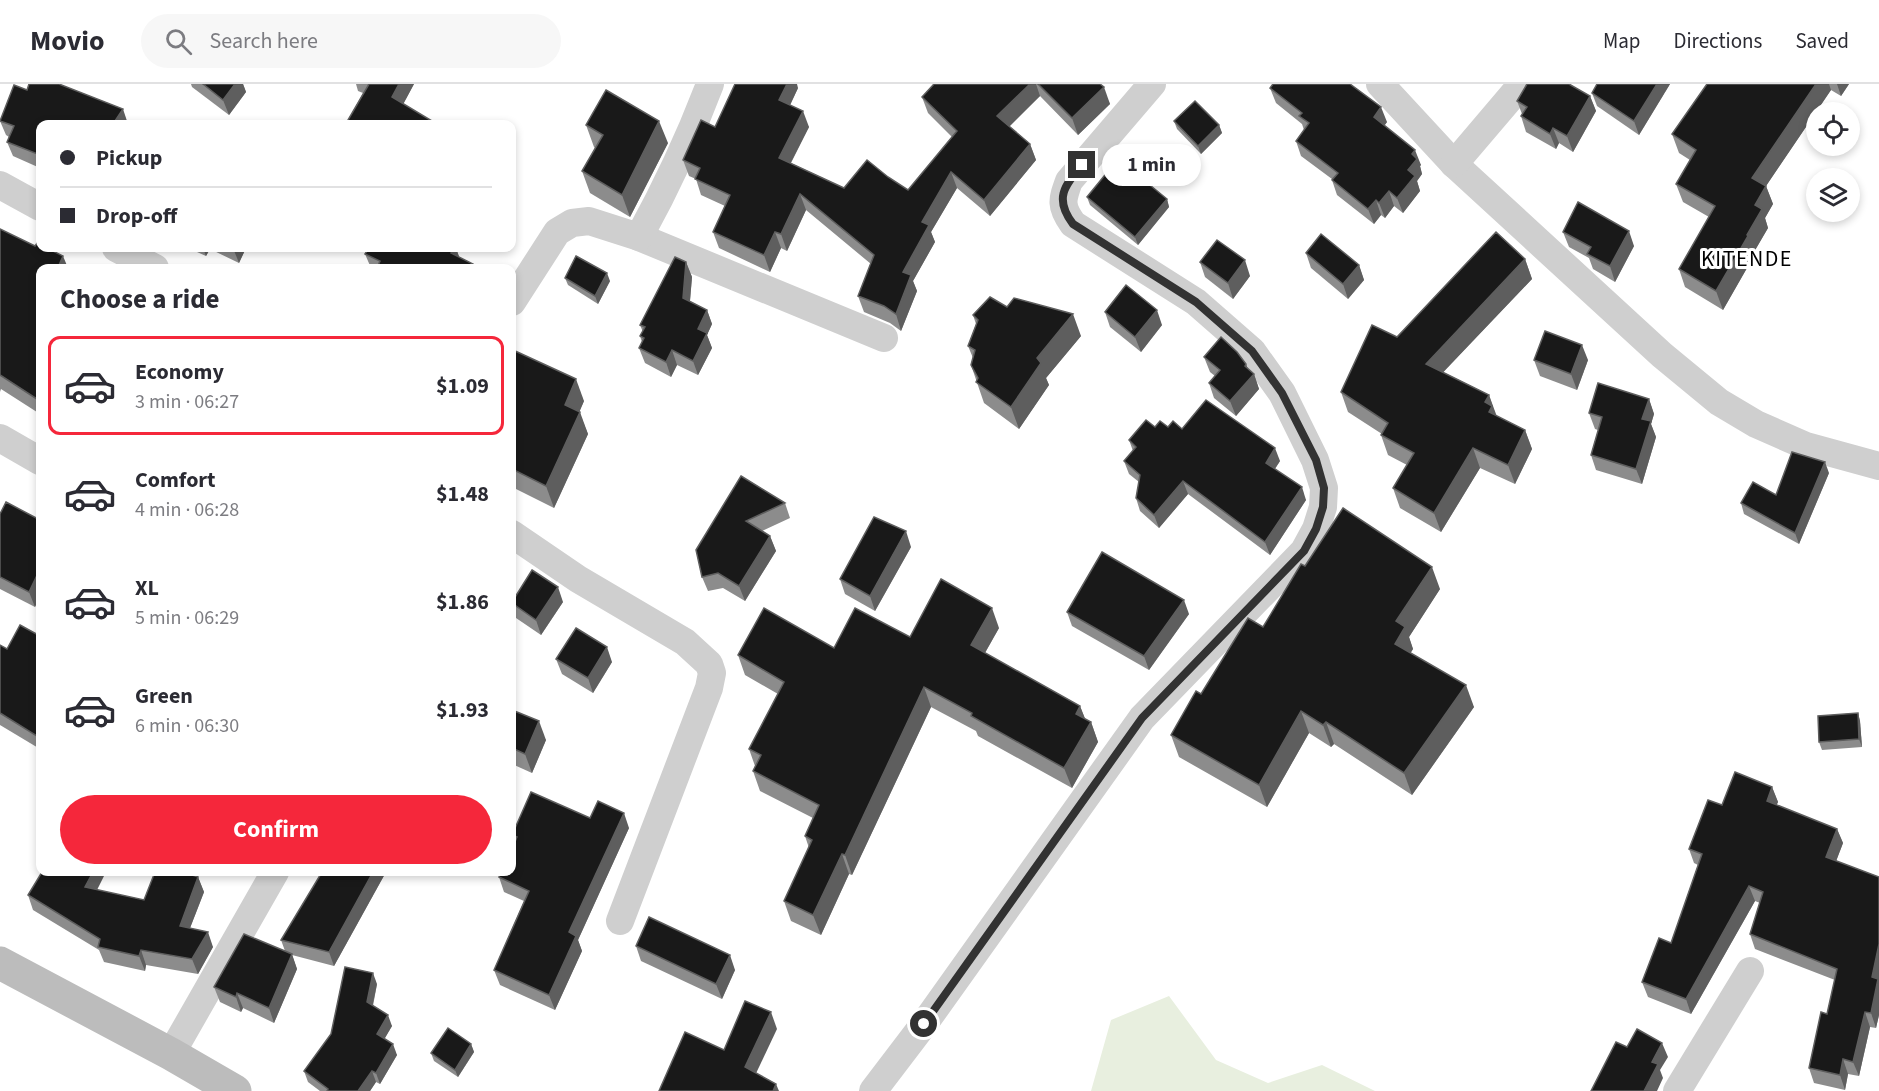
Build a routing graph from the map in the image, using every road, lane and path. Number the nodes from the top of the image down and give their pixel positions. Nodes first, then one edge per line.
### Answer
1 (710, 84) edge
2 (1380, 84) edge
3 (1522, 84) edge
4 (1137, 90) edge
5 (1454, 164) junction
6 (0, 185) edge
7 (36, 205) edge
8 (639, 237) junction
9 (124, 252) edge
10 (147, 264) edge
11 (516, 296) edge
12 (884, 338) dead end
13 (0, 438) edge
14 (36, 459) edge
15 (1879, 466) edge
16 (516, 537) edge
17 (273, 876) edge
18 (620, 921) dead end
19 (0, 963) edge
20 (1750, 971) dead end
21 (171, 1054) junction
22 (235, 1091) edge
23 (873, 1091) edge
24 (1677, 1091) edge

1 - 8 street
2 - 5 street
3 - 5 street
4 - 23 street
5 - 15 street
6 - 7 street
8 - 11 street
8 - 12 street
9 - 10 street
13 - 14 street
16 - 18 street
17 - 21 street
19 - 21 street
20 - 24 street
21 - 22 street

